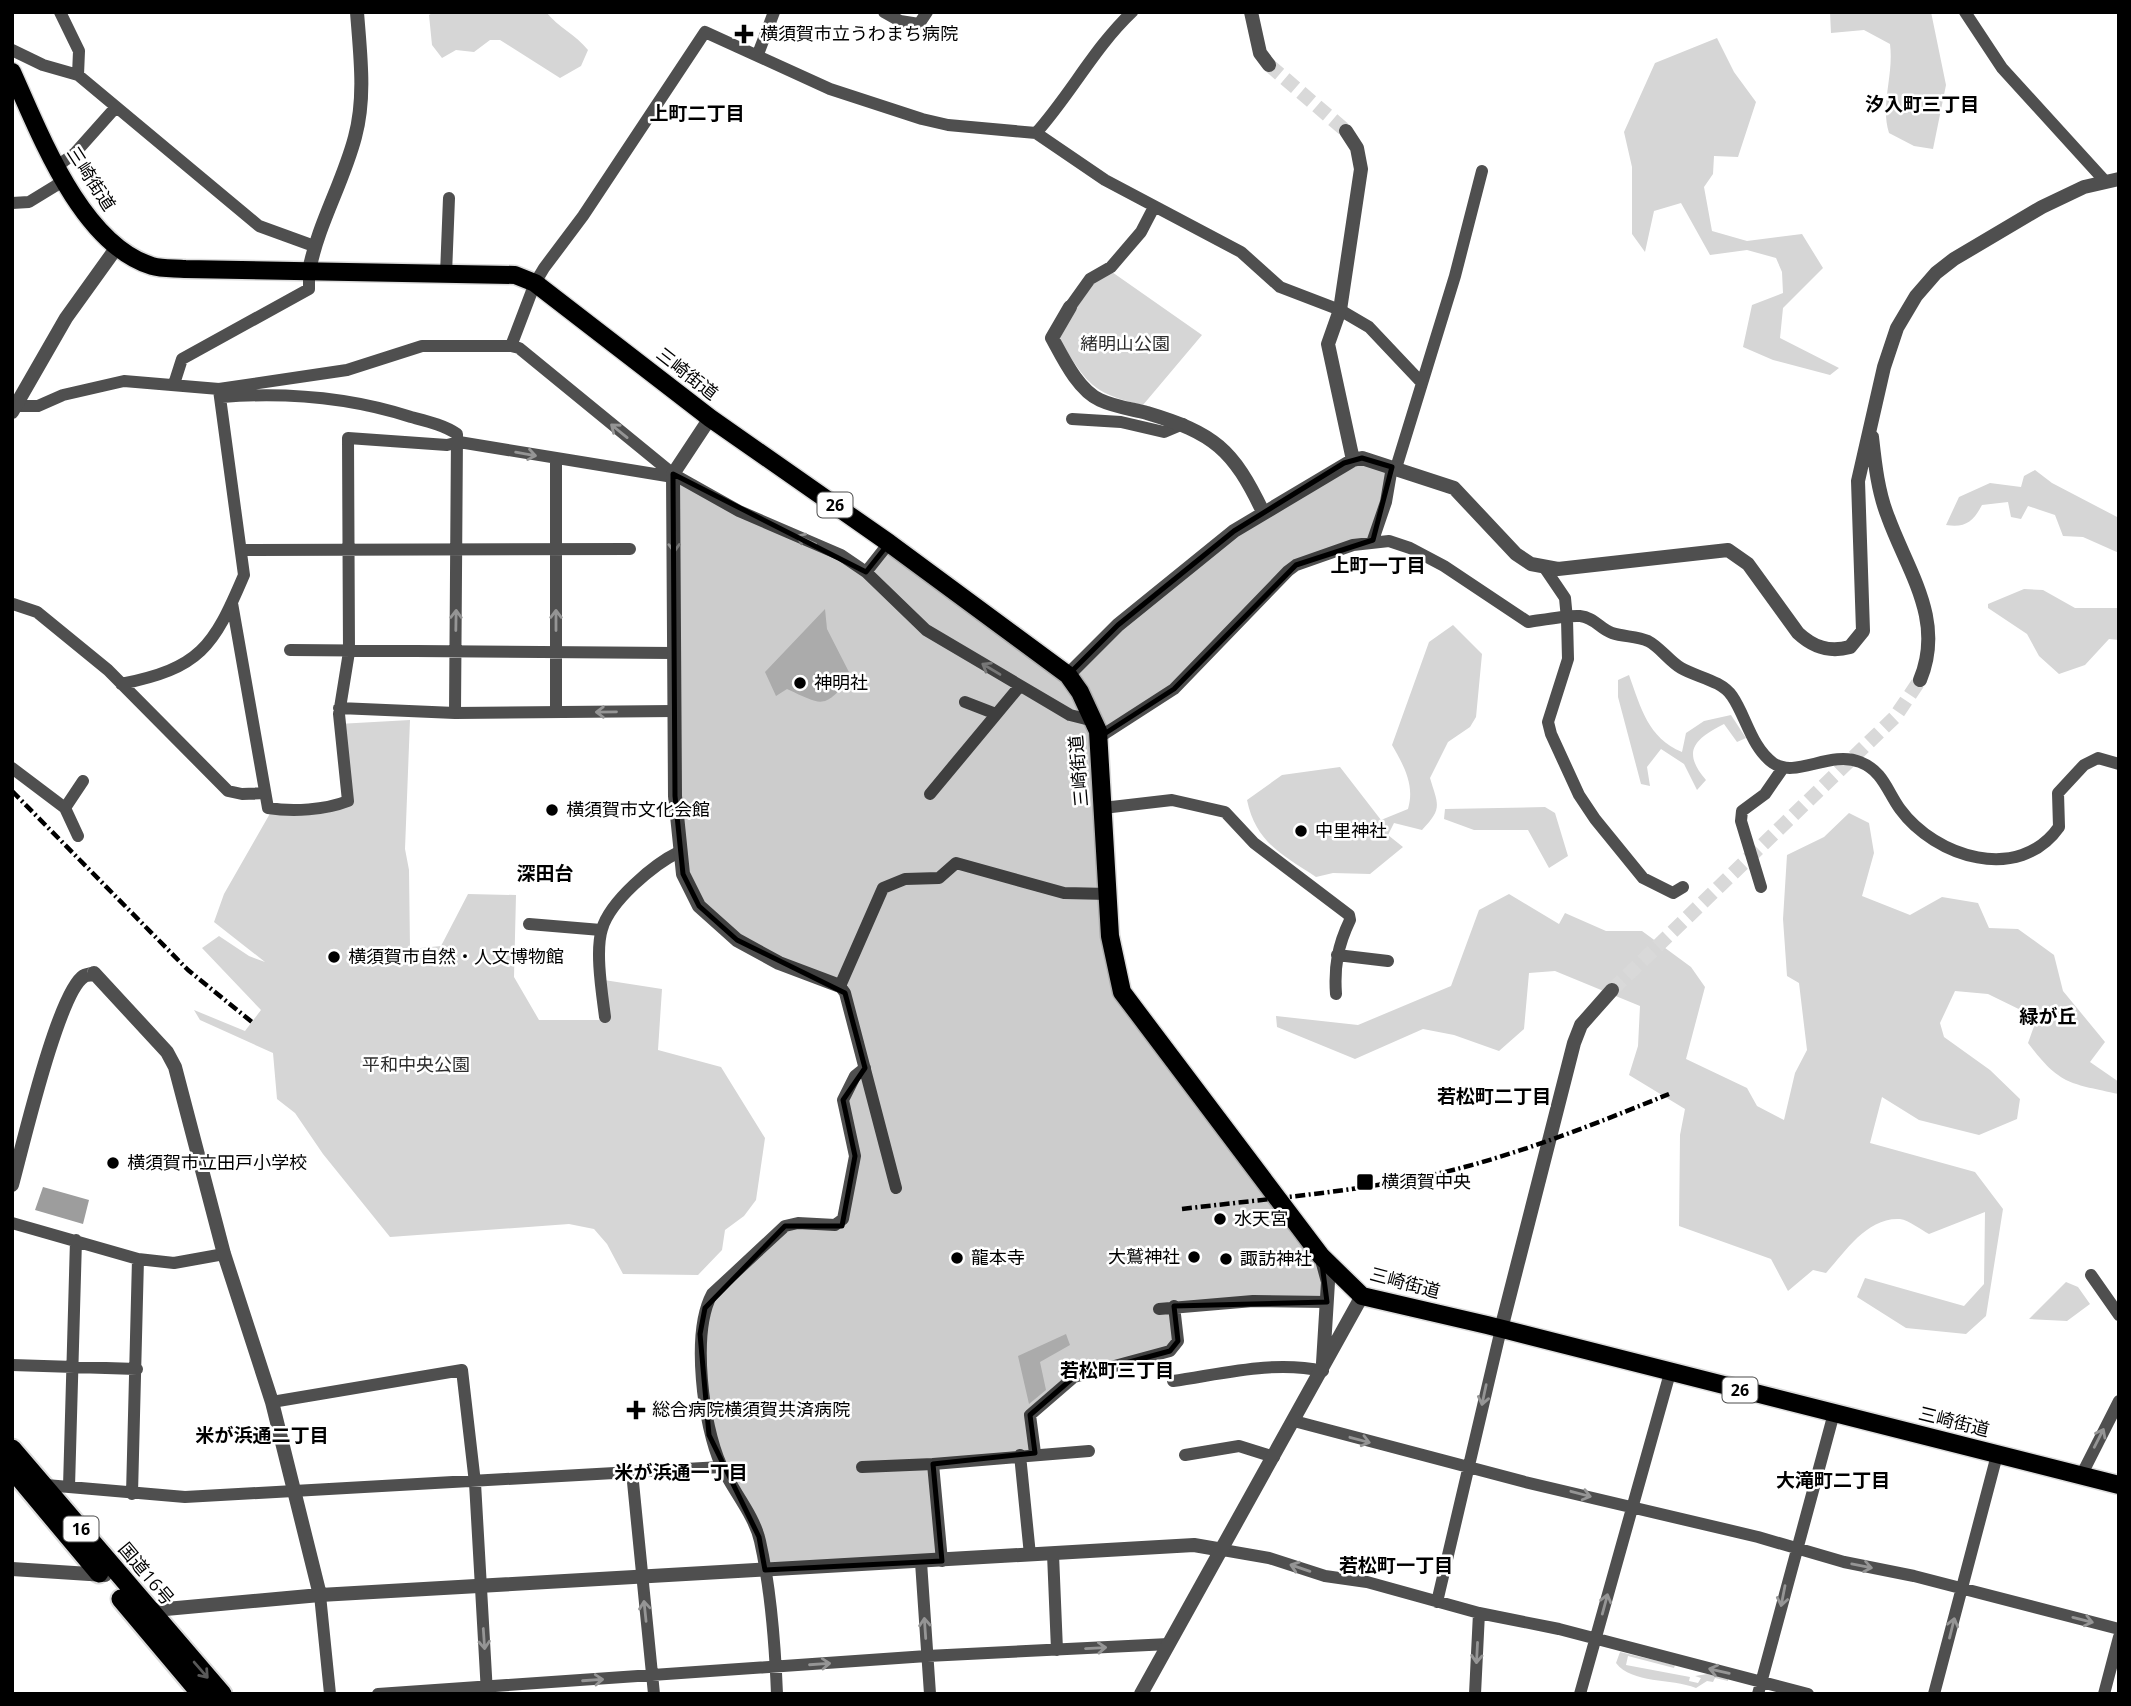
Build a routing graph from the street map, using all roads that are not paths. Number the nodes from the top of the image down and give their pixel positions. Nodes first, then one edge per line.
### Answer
1 (60, 12) edge
2 (357, 12) edge
3 (774, 12) edge
4 (884, 12) edge
5 (927, 12) edge
6 (1132, 12) edge
7 (1251, 12) edge
8 (1965, 12) edge
9 (12, 51) edge
10 (758, 54) junction
11 (1269, 65) tunnel mouth
12 (12, 72) edge
13 (78, 75) junction
14 (116, 107) junction
15 (1346, 131) tunnel mouth
16 (1036, 133) junction
17 (1482, 172) dead end
18 (61, 174) junction
19 (2111, 179) edge
20 (449, 198) dead end
21 (12, 203) edge
22 (1154, 207) junction
23 (314, 246) junction
24 (117, 247) junction
25 (309, 271) junction
26 (446, 274) junction
27 (535, 283) junction
28 (1070, 307) joint
29 (1340, 310) junction
30 (511, 346) junction
31 (1422, 382) junction
32 (174, 384) junction
33 (220, 393) junction
34 (14, 409) edge
35 (710, 418) junction
36 (1072, 419) dead end
37 (1183, 424) junction
38 (1871, 425) junction
39 (459, 442) junction
40 (556, 459) junction
41 (1353, 460) junction
42 (1394, 468) junction
43 (673, 475) junction
44 (1263, 512) junction
45 (1373, 540) junction
46 (889, 543) junction
47 (243, 550) junction
48 (348, 550) junction
49 (457, 550) junction
50 (556, 550) junction
51 (630, 550) dead end
52 (1544, 567) junction
53 (866, 572) junction
54 (232, 603) junction
55 (13, 604) edge
56 (1567, 618) junction
57 (290, 650) dead end
58 (456, 651) junction
59 (349, 652) junction
60 (556, 652) junction
61 (674, 653) junction
62 (1068, 675) junction
63 (1920, 680) tunnel mouth
64 (121, 684) junction
65 (1019, 687) junction
66 (965, 702) dead end
67 (339, 708) junction
68 (674, 711) junction
69 (556, 712) junction
70 (455, 713) junction
71 (996, 714) junction
72 (1096, 730) junction
73 (2119, 764) edge
74 (12, 768) edge
75 (1783, 768) junction
76 (83, 781) dead end
77 (265, 793) junction
78 (930, 794) dead end
79 (65, 808) junction
80 (1103, 808) junction
81 (78, 836) dead end
82 (679, 852) junction
83 (1683, 887) dead end
84 (1761, 887) dead end
85 (1109, 894) junction
86 (529, 924) dead end
87 (601, 930) junction
88 (1337, 955) junction
89 (1388, 961) dead end
90 (840, 986) junction
91 (1612, 990) tunnel mouth
92 (1336, 994) dead end
93 (605, 1017) dead end
94 (865, 1068) junction
95 (12, 1185) edge
96 (896, 1188) dead end
97 (12, 1223) edge
98 (76, 1240) junction
99 (224, 1254) junction
100 (1321, 1256) junction
101 (138, 1259) junction
102 (2091, 1275) dead end
103 (1362, 1296) junction
104 (1327, 1302) junction
105 (1174, 1306) junction
106 (1158, 1309) dead end
107 (2119, 1315) edge
108 (1501, 1329) junction
109 (12, 1365) edge
110 (73, 1366) junction
111 (137, 1369) junction
112 (1323, 1371) junction
113 (1671, 1373) junction
114 (1174, 1381) dead end
115 (2119, 1401) edge
116 (272, 1402) junction
117 (1834, 1413) junction
118 (1294, 1421) junction
119 (12, 1449) edge
120 (1089, 1451) dead end
121 (1035, 1453) junction
122 (1020, 1455) junction
123 (1185, 1455) dead end
124 (1997, 1455) junction
125 (1275, 1457) junction
126 (933, 1464) junction
127 (721, 1466) junction
128 (1469, 1466) junction
129 (862, 1467) dead end
130 (13, 1471) edge
131 (632, 1472) junction
132 (2081, 1476) junction
133 (475, 1483) junction
134 (46, 1485) junction
135 (2119, 1485) edge
136 (69, 1487) junction
137 (296, 1490) junction
138 (132, 1493) junction
139 (1633, 1507) junction
140 (1797, 1548) junction
141 (1223, 1550) junction
142 (1053, 1554) junction
143 (1030, 1555) junction
144 (942, 1560) junction
145 (920, 1562) junction
146 (12, 1569) edge
147 (765, 1570) junction
148 (109, 1574) junction
149 (642, 1576) junction
150 (480, 1585) junction
151 (1960, 1590) junction
152 (320, 1595) junction
153 (1437, 1602) junction
154 (140, 1611) junction
155 (1479, 1613) junction
156 (2119, 1629) edge
157 (2119, 1637) edge
158 (1595, 1640) junction
159 (1169, 1644) junction
160 (1057, 1650) junction
161 (927, 1656) junction
162 (776, 1668) junction
163 (653, 1676) junction
164 (1761, 1681) junction
165 (487, 1690) edge
166 (201, 1694) edge
167 (222, 1694) edge
168 (330, 1694) edge
169 (378, 1694) edge
170 (654, 1694) edge
171 (777, 1694) edge
172 (930, 1694) edge
173 (1141, 1694) edge
174 (1475, 1694) edge
175 (1580, 1694) edge
176 (1758, 1694) edge
177 (1808, 1694) edge
178 (1934, 1694) edge
179 (2104, 1694) edge

1 - 13 street
2 - 23 street
3 - 10 street
4 - 5 street
6 - 16 street
7 - 11 street
8 - 19 street
9 - 13 street
10 - 16 street
10 - 27 street
12 - 18 main road, 三崎街道 / 26
13 - 14 street
14 - 18 street
14 - 23 street
15 - 29 street
16 - 22 street
17 - 31 street
18 - 21 street
18 - 24 main road, 三崎街道 / 26
19 - 38 street
20 - 26 street
22 - 28 street
22 - 29 street
23 - 25 street
24 - 25 main road, 三崎街道 / 26
24 - 34 street
25 - 26 main road, 三崎街道 / 26
25 - 32 street
26 - 27 main road, 三崎街道 / 26
27 - 30 street
27 - 35 main road, 三崎街道 / 26
28 - 37 street
29 - 31 street
29 - 41 street
30 - 33 street
43 -> 30 street
31 - 42 street
32 - 33 street
32 - 34 street
33 - 39 street
33 - 47 street
35 - 43 street
35 - 46 main road, 三崎街道 / 26
36 - 37 street
37 - 44 street
38 - 52 street
38 - 63 street
39 -> 40 street
39 - 48 street
39 - 49 street
40 - 43 street
40 - 50 street
41 - 42 street
41 - 44 street
42 - 45 street
42 - 52 street
53 -> 43 street
43 -> 61 street
44 - 62 street
45 - 56 street
45 - 72 street
46 - 53 street
46 - 62 main road, 三崎街道 / 26
47 - 48 street
47 - 54 street
48 - 49 street
48 - 59 street
49 - 50 street
58 -> 49 street
50 - 51 street
60 -> 50 street
52 - 56 street
65 -> 53 street
54 - 64 street
54 - 77 street
55 - 64 street
56 - 75 street
56 - 83 street
57 - 59 street
58 - 59 street
58 - 60 street
58 - 70 street
59 - 67 street
60 - 61 street
60 - 69 street
61 - 68 street
62 - 72 main road, 三崎街道 / 26
64 - 77 street
65 - 71 street
65 - 72 street
66 - 71 street
67 - 70 street
67 - 77 street
68 -> 69 street
68 - 82 street
69 - 70 street
71 - 78 street
72 - 80 main road, 三崎街道 / 26
73 - 75 street
74 - 79 street
75 - 84 street
76 - 79 street
79 - 81 street
80 - 85 main road, 三崎街道 / 26
80 - 88 street
82 - 87 street
82 - 90 street
85 - 90 street
85 - 100 main road, 三崎街道 / 26
86 - 87 street
87 - 93 street
88 - 89 street
88 - 92 street
90 - 94 street
91 - 108 street
94 - 96 street
94 - 127 street
95 - 99 street
97 - 98 street
98 - 101 street
98 - 110 street
99 - 101 street
99 - 116 street
100 - 103 main road, 三崎街道 / 26
100 - 104 street
101 - 111 street
102 - 107 street
103 - 108 main road, 三崎街道 / 26
103 - 112 street
104 - 105 street
104 - 112 street
105 - 106 street
105 - 121 street
108 - 113 main road, 三崎街道 / 26
108 -> 128 street
109 - 110 street
110 - 111 street
110 - 136 street
111 - 138 street
112 - 114 street
112 - 118 street
113 - 117 main road, 三崎街道 / 26
113 - 139 street
132 -> 115 street
116 - 133 street
116 - 137 street
117 - 124 main road, 三崎街道 / 26
117 - 140 street
118 - 125 street
118 -> 128 street
119 - 134 highway, 国道16号 / 16
120 - 121 street
121 - 122 street
122 - 126 street
122 - 143 street
123 - 125 street
124 - 132 main road, 三崎街道 / 26
124 - 151 street
125 - 141 street
126 - 129 street
126 - 144 street
127 - 131 street
127 - 147 street
128 -> 139 street
128 - 153 street
130 - 148 highway, 国道16号 / 16
131 - 133 street
131 - 149 street
132 - 135 main road, 三崎街道 / 26
133 - 137 street
133 - 150 street
134 - 136 street
134 - 148 highway, 国道16号 / 16
136 - 138 street
137 - 138 street
137 - 152 street
139 - 140 street
158 -> 139 street
140 -> 151 street
140 -> 164 street
141 - 142 street
153 -> 141 street
141 - 159 street
142 - 143 street
142 - 160 street
143 - 144 street
144 - 145 street
145 - 147 street
161 -> 145 street
146 - 148 street
147 - 149 street
147 - 162 street
148 - 154 highway, 国道16号 / 16
149 - 150 street
163 -> 149 street
150 - 152 street
150 -> 165 street
151 -> 156 street
178 -> 151 street
152 - 154 street
152 - 168 street
153 - 155 street
154 - 166 highway, 国道16号 / 16
154 -> 167 highway, 国道16号 / 16
155 - 158 street
155 -> 174 street
157 - 179 street
164 -> 158 street
158 - 175 street
160 -> 159 street
159 - 173 street
160 - 161 street
162 -> 161 street
161 - 172 street
162 - 163 street
162 - 171 street
165 -> 163 street
163 - 170 street
164 - 176 street
164 - 177 street
165 - 169 street

